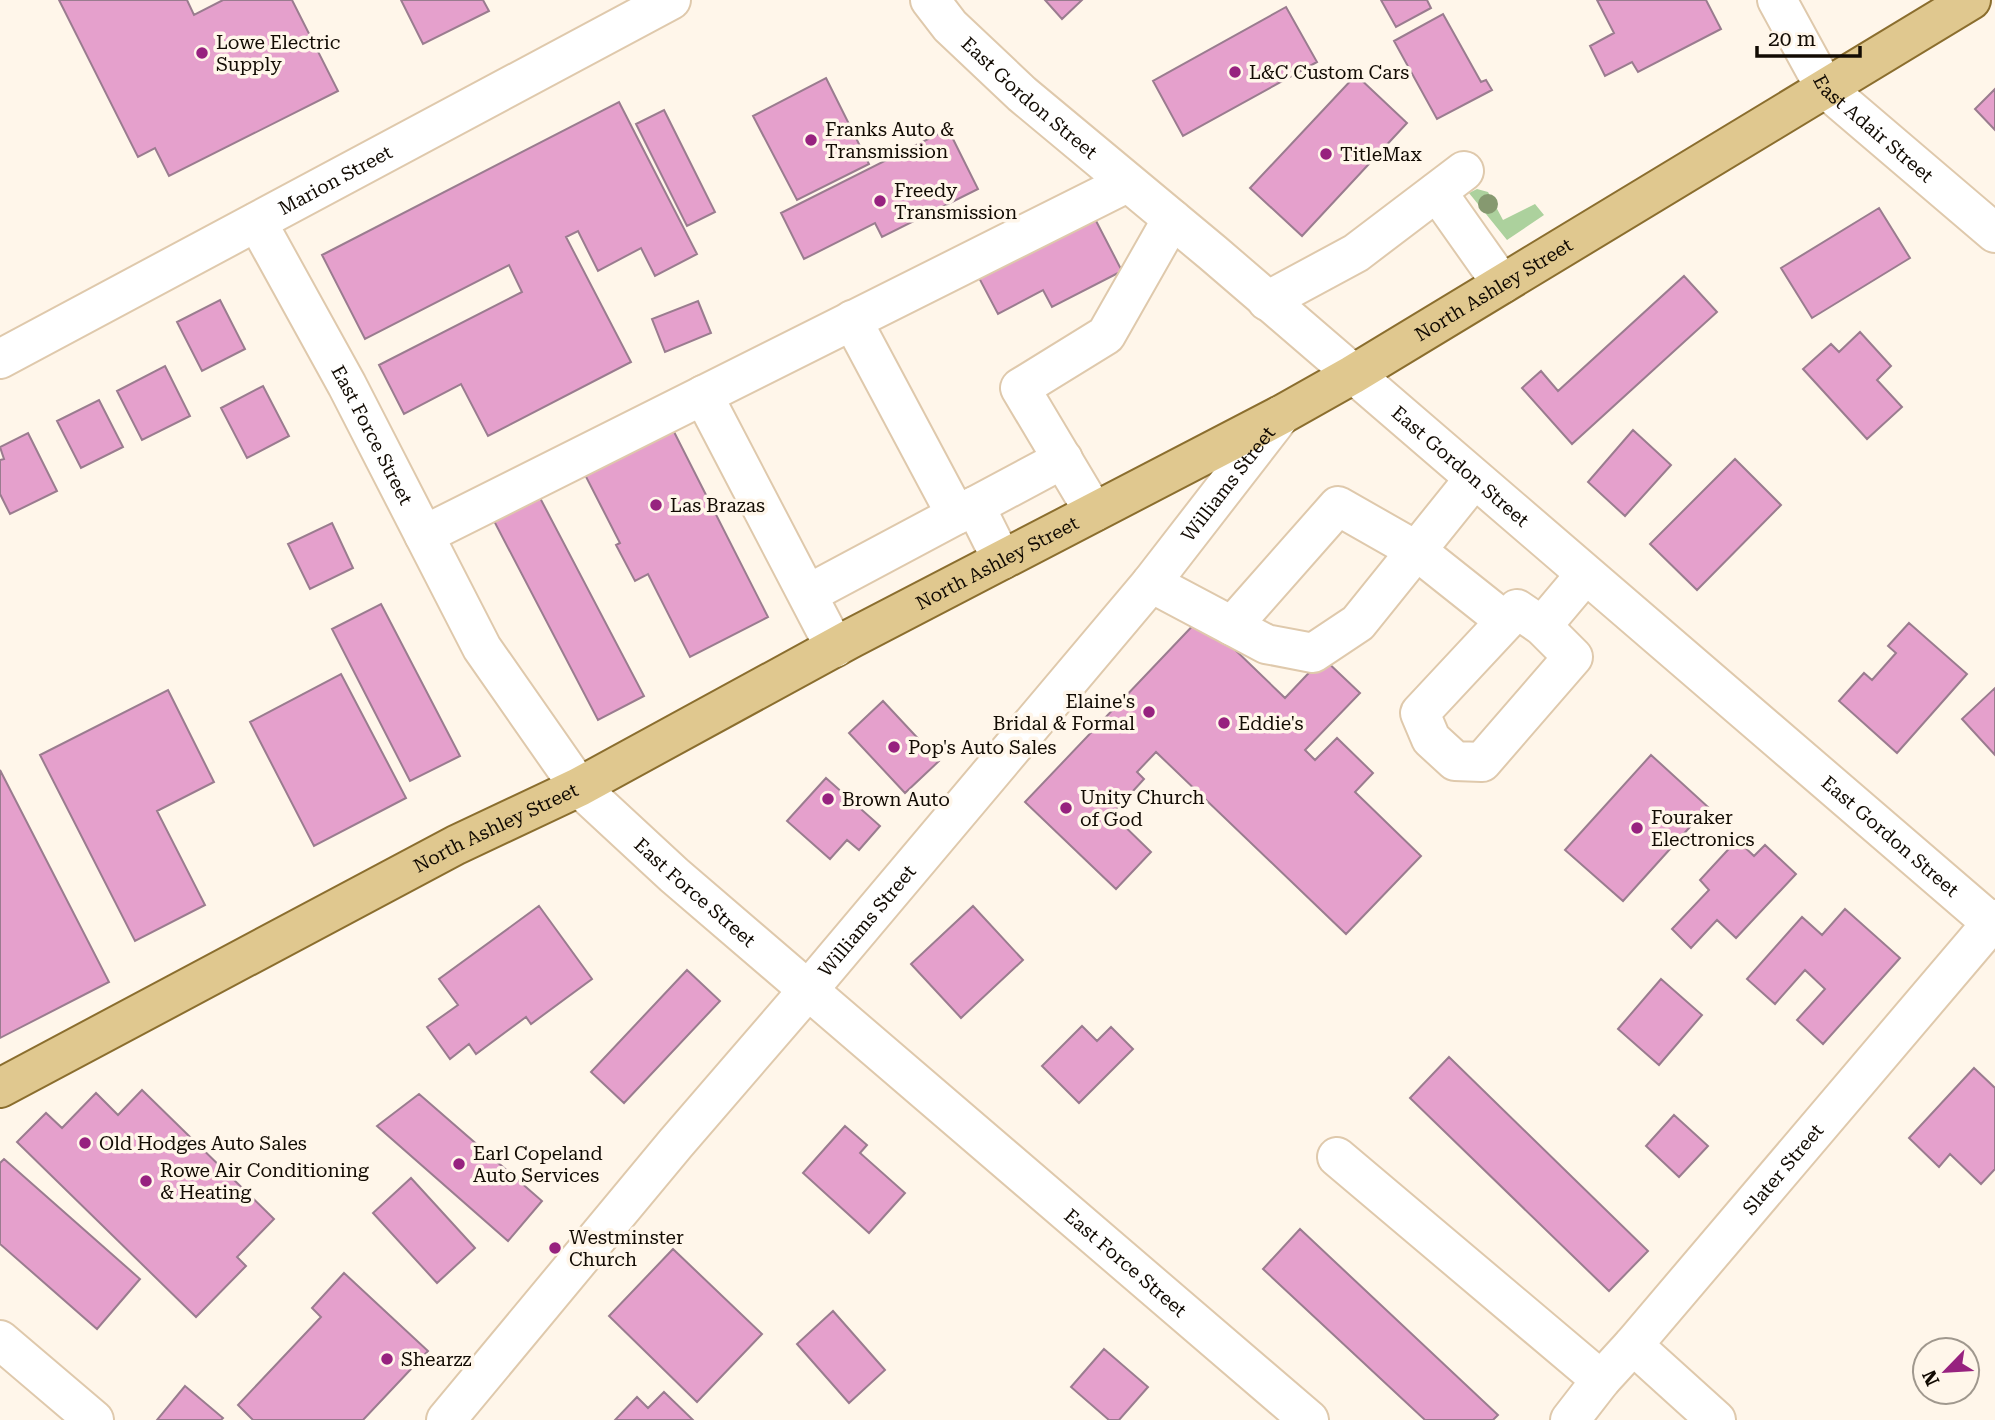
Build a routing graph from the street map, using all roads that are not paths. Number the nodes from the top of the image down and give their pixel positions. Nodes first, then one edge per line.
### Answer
1 (671, 0) edge
2 (930, 0) edge
3 (1777, 0) edge
4 (1971, 0) edge
5 (1825, 88) junction
6 (1127, 183) junction
7 (1172, 219) junction
8 (257, 222) junction
9 (1995, 233) edge
10 (1502, 284) junction
11 (1267, 301) junction
12 (852, 320) junction
13 (0, 359) edge
14 (1352, 375) junction
15 (704, 395) junction
16 (1281, 415) junction
17 (1063, 459) junction
18 (1474, 480) junction
19 (965, 511) junction
20 (1094, 512) junction
21 (424, 535) junction
22 (1417, 551) junction
23 (1002, 560) junction
24 (1585, 575) junction
25 (1151, 583) junction
26 (808, 594) junction
27 (1232, 626) junction
28 (835, 648) junction
29 (579, 787) junction
30 (1994, 923) edge
31 (809, 989) junction
32 (0, 1088) edge
33 (1337, 1157) dead end
34 (0, 1340) edge
35 (1633, 1345) junction
36 (1601, 1380) junction
37 (94, 1420) edge
38 (446, 1420) edge
39 (1309, 1420) edge
40 (1570, 1420) edge
41 (1716, 1420) edge

1 - 8 street, Marion Street
2 - 6 street, East Gordon Street
3 - 5 street, East Adair Street
4 - 5 main road, North Ashley Street
5 - 9 street, East Adair Street
5 - 10 main road, North Ashley Street
6 - 7 street, East Gordon Street
6 - 12 street
7 - 11 street, East Gordon Street
7 - 17 street
8 - 13 street, Marion Street
8 - 21 street, East Force Street
10 - 11 street
10 - 14 main road, North Ashley Street
11 - 14 street, East Gordon Street
12 - 15 street
12 - 19 street
14 - 16 main road, North Ashley Street
14 - 18 street, East Gordon Street
15 - 21 street
15 - 26 street
16 - 20 main road, North Ashley Street
16 - 25 street, Williams Street
17 - 19 street
17 - 20 street
18 - 22 street
18 - 24 street, East Gordon Street
19 - 23 street
19 - 26 street
20 - 23 main road, North Ashley Street
21 - 29 street, East Force Street
22 - 24 street
22 - 27 street
22 - 27 street
23 - 28 main road, North Ashley Street
24 - 30 street, East Gordon Street
25 - 27 street
25 - 31 street, Williams Street
26 - 28 street
28 - 29 main road, North Ashley Street
29 - 31 street, East Force Street
29 - 32 main road, North Ashley Street
30 - 35 street, Slater Street
31 - 38 street, Williams Street
31 - 39 street, East Force Street
33 - 36 street
34 - 37 street
35 - 36 street, Slater Street
35 - 41 street
36 - 40 street, Slater Street

